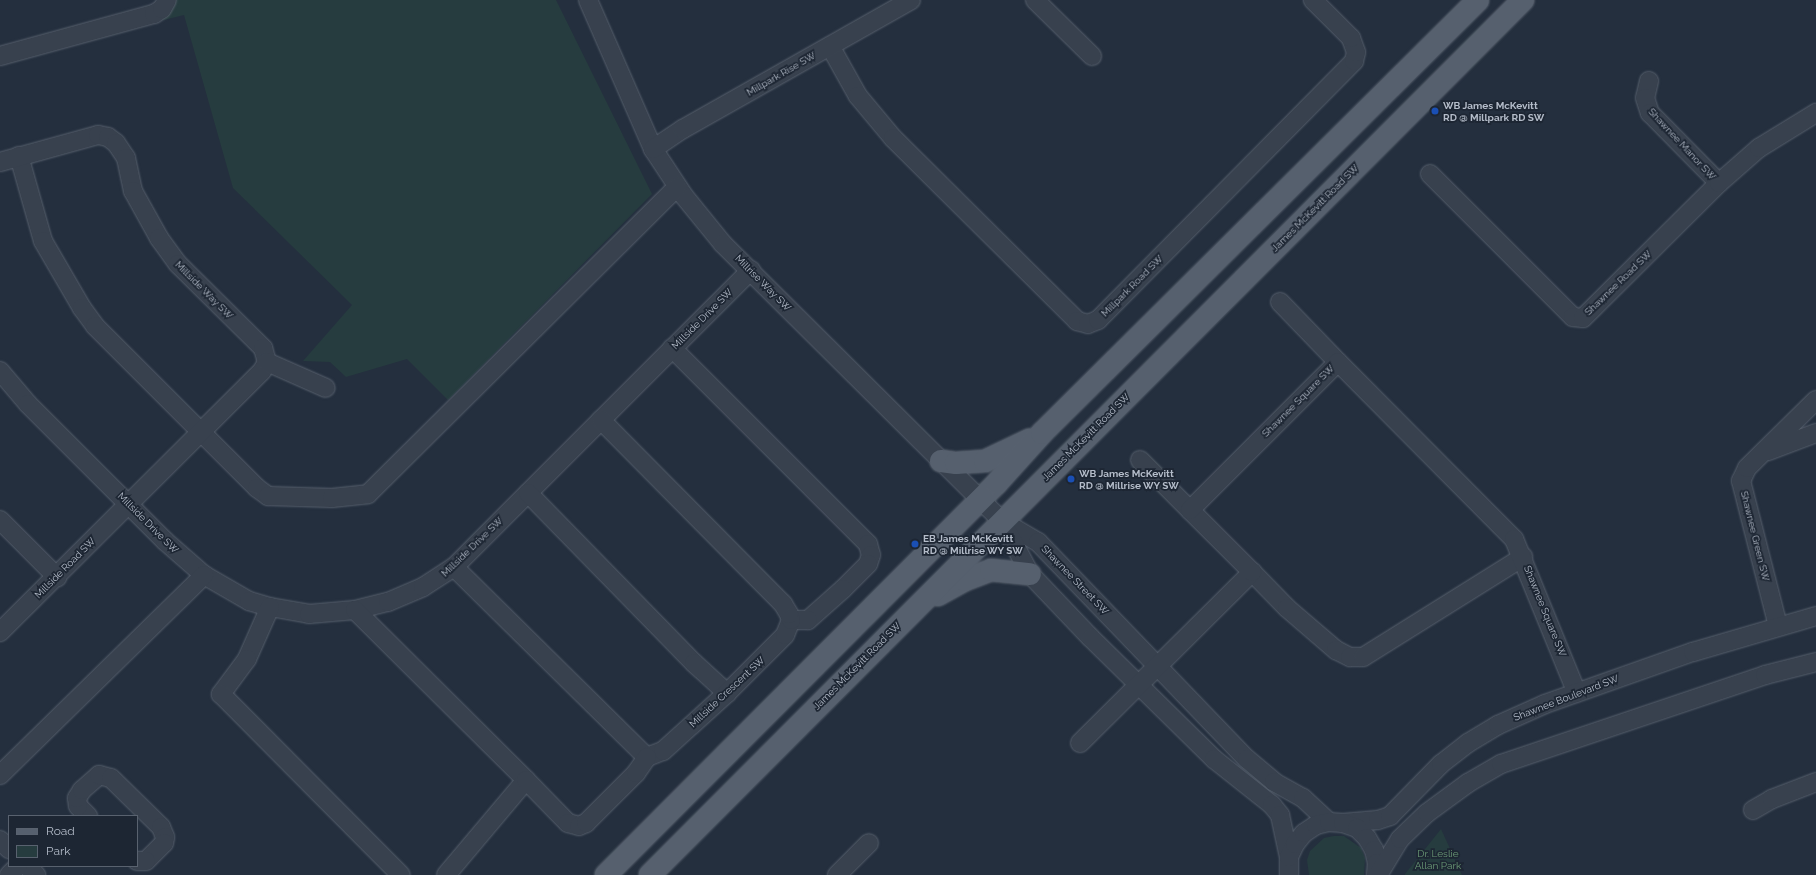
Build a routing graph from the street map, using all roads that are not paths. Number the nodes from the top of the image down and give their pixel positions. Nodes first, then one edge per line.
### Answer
1 (167, 0) edge
2 (588, 0) edge
3 (912, 0) edge
4 (1035, 0) edge
5 (1313, 0) edge
6 (1478, 0) edge
7 (1523, 0) edge
8 (830, 46) junction
9 (0, 56) edge
10 (1092, 56) dead end
11 (1649, 80) dead end
12 (1816, 113) edge
13 (653, 150) junction
14 (19, 156) junction
15 (0, 162) edge
16 (1430, 174) dead end
17 (1719, 183) junction
18 (677, 187) junction
19 (751, 270) junction
20 (1280, 302) dead end
21 (672, 348) junction
22 (267, 362) junction
23 (1338, 362) junction
24 (0, 371) edge
25 (326, 388) dead end
26 (1815, 405) edge
27 (601, 420) junction
28 (201, 432) junction
29 (1042, 433) junction
30 (1816, 433) edge
31 (1762, 453) junction
32 (1140, 460) dead end
33 (941, 461) junction
34 (528, 493) junction
35 (980, 500) junction
36 (130, 504) junction
37 (1190, 510) junction
38 (0, 520) edge
39 (1002, 521) junction
40 (1523, 557) junction
41 (454, 567) junction
42 (1252, 572) junction
43 (1030, 574) junction
44 (204, 575) junction
45 (56, 576) junction
46 (270, 607) junction
47 (914, 608) junction
48 (355, 610) junction
49 (1816, 616) edge
50 (791, 620) junction
51 (1778, 626) junction
52 (0, 632) edge
53 (1816, 662) edge
54 (1158, 667) junction
55 (1140, 685) junction
56 (728, 693) junction
57 (1578, 693) junction
58 (1080, 743) dead end
59 (646, 757) junction
60 (0, 775) edge
61 (526, 780) junction
62 (1816, 782) edge
63 (1753, 810) dead end
64 (78, 813) edge
65 (1336, 822) junction
66 (0, 840) edge
67 (869, 842) dead end
68 (8, 848) edge
69 (1289, 857) junction
70 (138, 861) edge
71 (17, 867) edge
72 (27, 867) edge
73 (846, 872) edge
74 (9, 875) edge
75 (36, 875) edge
76 (401, 875) edge
77 (446, 875) edge
78 (606, 875) edge
79 (650, 875) edge
80 (1289, 875) edge
81 (1377, 875) edge

1 - 9 street
2 - 13 street, Millrise Way SW
3 - 8 street, Millpark Rise SW
4 - 10 street
5 - 8 street, Millpark Road SW
6 - 29 main road
7 - 39 main road, James McKevitt Road SW
8 - 13 street, Millpark Rise SW
11 - 17 street, Shawnee Manor SW
12 - 17 street, Shawnee Road SW
13 - 18 street, Millrise Way SW
14 - 15 street, Millside Way SW
14 - 22 street, Millside Way SW
14 - 28 street
16 - 17 street, Shawnee Road SW
18 - 19 street, Millrise Way SW
18 - 28 street
19 - 21 street, Millside Drive SW
19 - 33 street, Millrise Way SW
20 - 23 street
21 - 27 street, Millside Drive SW
21 - 50 street
22 - 25 street
22 - 28 street
23 - 37 street, Shawnee Square SW
23 - 40 street, Shawnee Square SW
24 - 36 street, Millside Drive SW
26 - 31 street, Shawnee Green SW
27 - 34 street, Millside Drive SW
27 - 50 street
28 - 36 street
29 - 33 main road
29 - 35 main road
30 - 31 street, Shawnee Green SW
31 - 51 street, Shawnee Green SW
32 - 37 street
33 - 35 street, Millrise Way SW
34 - 41 street, Millside Drive SW
34 - 56 street
35 - 39 street, Millrise Way SW
35 - 78 main road
36 - 44 street, Millside Drive SW
36 - 45 street, Millside Road SW
37 - 42 street
38 - 45 street
39 - 43 street
39 - 47 main road, James McKevitt Road SW
39 - 54 street, Shawnee Street SW
40 - 42 street
40 - 57 street, Shawnee Square SW
41 - 48 street, Millside Drive SW
41 - 59 street
42 - 54 street
43 - 47 main road
43 - 55 street
44 - 46 street, Millside Drive SW
44 - 60 street
45 - 52 street, Millside Road SW
46 - 48 street, Millside Drive SW
46 - 76 street
47 - 79 main road, James McKevitt Road SW
48 - 61 street
49 - 51 street, Shawnee Boulevard SW
50 - 56 street, Millside Crescent SW
51 - 57 street, Shawnee Boulevard SW
53 - 81 street
54 - 55 street
54 - 65 street, Shawnee Street SW
55 - 58 street
55 - 69 street
56 - 59 street, Millside Crescent SW
57 - 65 street, Shawnee Boulevard SW
59 - 61 street
61 - 77 street
62 - 63 street
64 - 70 street
65 - 69 street, Shawnee Boulevard SW
65 - 81 street, Shawnee Street SW
66 - 68 street
67 - 73 street
69 - 80 street
71 - 74 street
72 - 75 street

